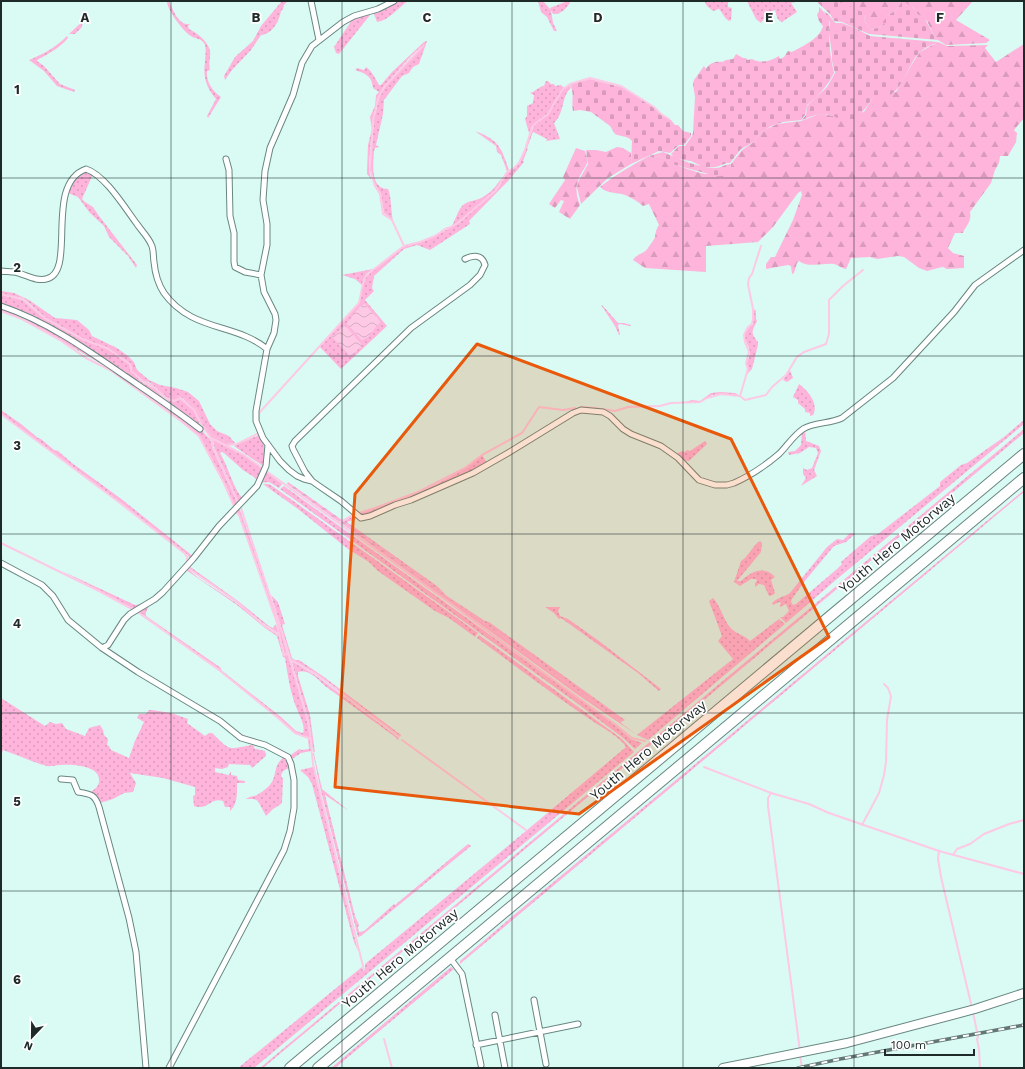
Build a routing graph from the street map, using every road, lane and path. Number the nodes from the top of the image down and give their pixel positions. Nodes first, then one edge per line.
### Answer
1 (311, 1) edge
2 (394, 1) edge
3 (319, 40) junction
4 (226, 158) dead end
5 (1024, 250) edge
6 (465, 259) dead end
7 (1, 272) edge
8 (261, 275) junction
9 (1, 306) edge
10 (267, 349) junction
11 (200, 429) dead end
12 (268, 445) junction
13 (1024, 454) edge
14 (1024, 478) edge
15 (312, 481) junction
16 (1, 563) edge
17 (102, 648) junction
18 (61, 779) dead end
19 (450, 958) junction
20 (1024, 993) edge
21 (534, 1000) dead end
22 (495, 1015) dead end
23 (578, 1024) dead end
24 (540, 1032) junction
25 (500, 1040) junction
26 (476, 1045) junction
27 (546, 1064) dead end
28 (481, 1065) dead end
29 (146, 1068) edge
30 (169, 1068) edge
31 (290, 1068) edge
32 (318, 1068) edge
33 (505, 1068) edge
34 (722, 1068) edge

1 - 3 street
2 - 3 street
3 - 8 street
4 - 8 street
5 - 15 street
6 - 15 street
7 - 10 street
8 - 10 street
9 - 11 street
10 - 12 street
12 - 15 street
12 - 17 street
13 - 31 highway, Youth Hero Motorway
14 - 19 highway
16 - 17 street
17 - 30 street
18 - 29 street
19 - 26 street
19 - 32 highway
20 - 34 main road
21 - 24 street
22 - 25 street
23 - 24 street
24 - 25 street
24 - 27 street
25 - 26 street
25 - 33 street
26 - 28 street

